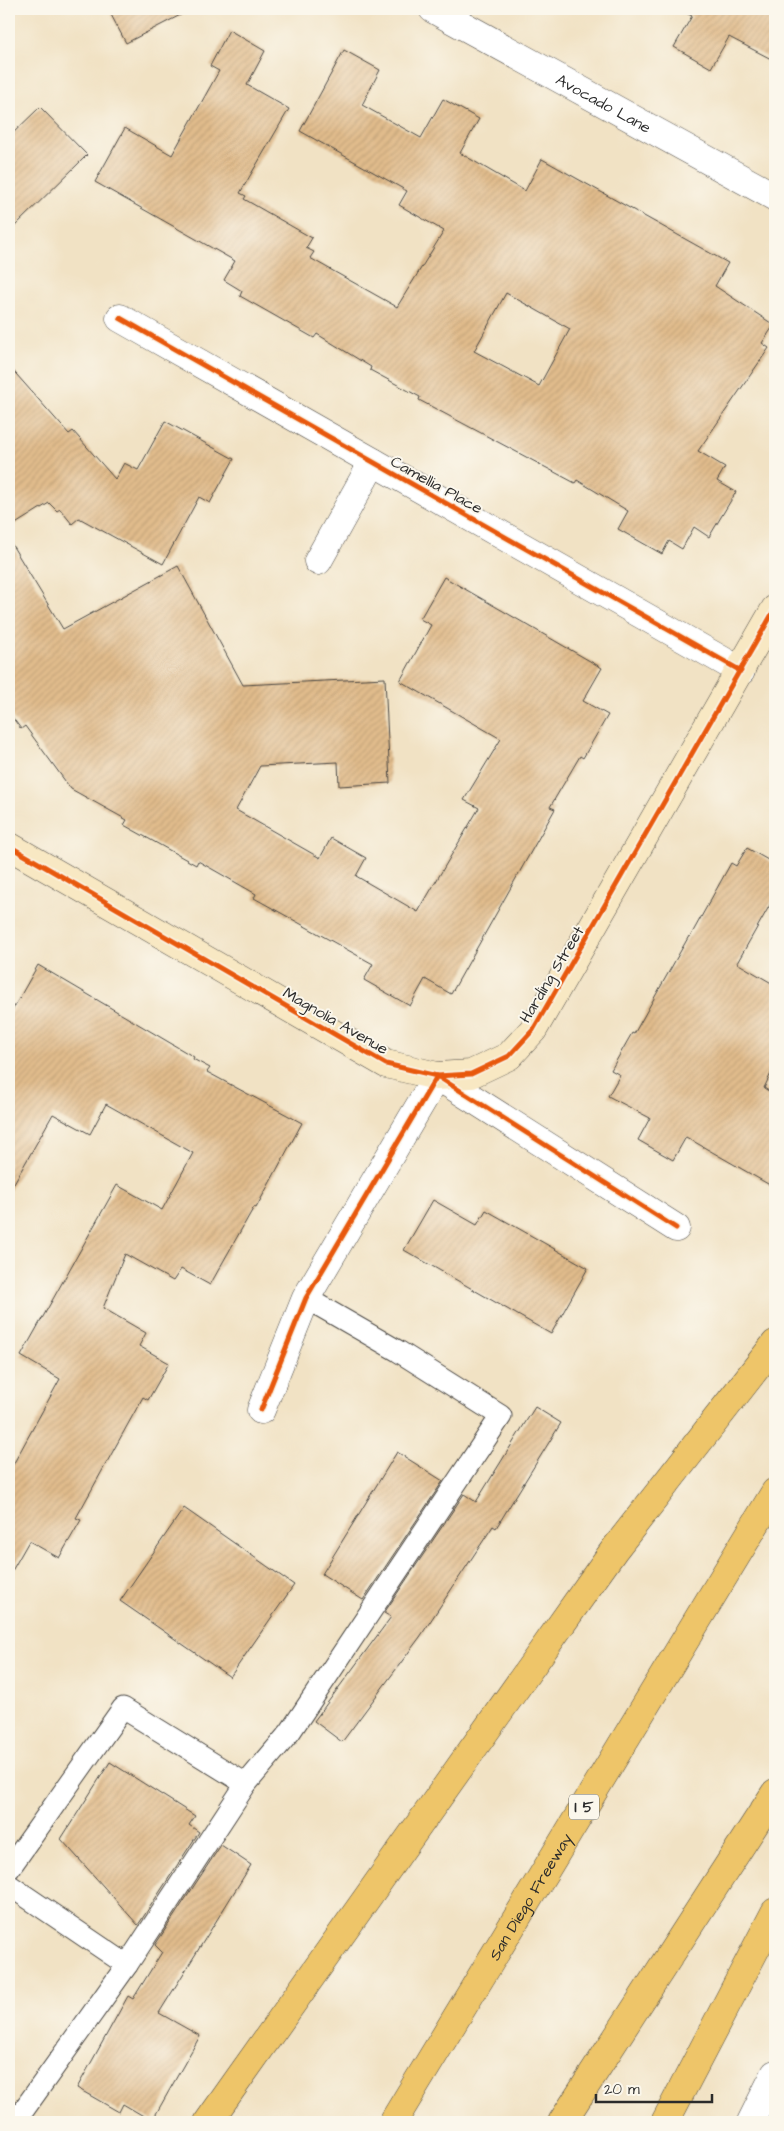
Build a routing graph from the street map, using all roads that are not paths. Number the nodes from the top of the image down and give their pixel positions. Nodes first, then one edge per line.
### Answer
1 (433, 9) edge
2 (775, 197) edge
3 (120, 318) dead end
4 (373, 462) junction
5 (318, 561) dead end
6 (775, 609) edge
7 (741, 671) junction
8 (9, 846) edge
9 (437, 1076) junction
10 (676, 1228) dead end
11 (306, 1298) junction
12 (775, 1344) edge
13 (261, 1410) dead end
14 (775, 1492) edge
15 (246, 1784) junction
16 (775, 1793) edge
17 (9, 1869) edge
18 (9, 1885) edge
19 (775, 1912) edge
20 (127, 1965) junction
21 (775, 2074) edge
22 (15, 2122) edge
23 (208, 2122) edge
24 (393, 2122) edge
25 (562, 2122) edge
26 (664, 2122) edge
27 (750, 2122) edge

1 - 2 street, Avocado Lane
3 - 4 street, Camellia Place
4 - 5 street
4 - 7 street, Camellia Place
6 - 7 main road, Harding Street
7 - 9 main road, Harding Street
8 - 9 main road, Magnolia Avenue
9 - 10 street, Magnolia Avenue
9 - 11 street
11 - 13 street
11 - 15 lane
12 - 23 highway
14 - 24 highway, San Diego Freeway / I 5
15 - 17 lane
15 - 20 lane
16 - 25 highway
18 - 20 lane
19 - 26 highway
20 - 22 lane
21 - 27 street

